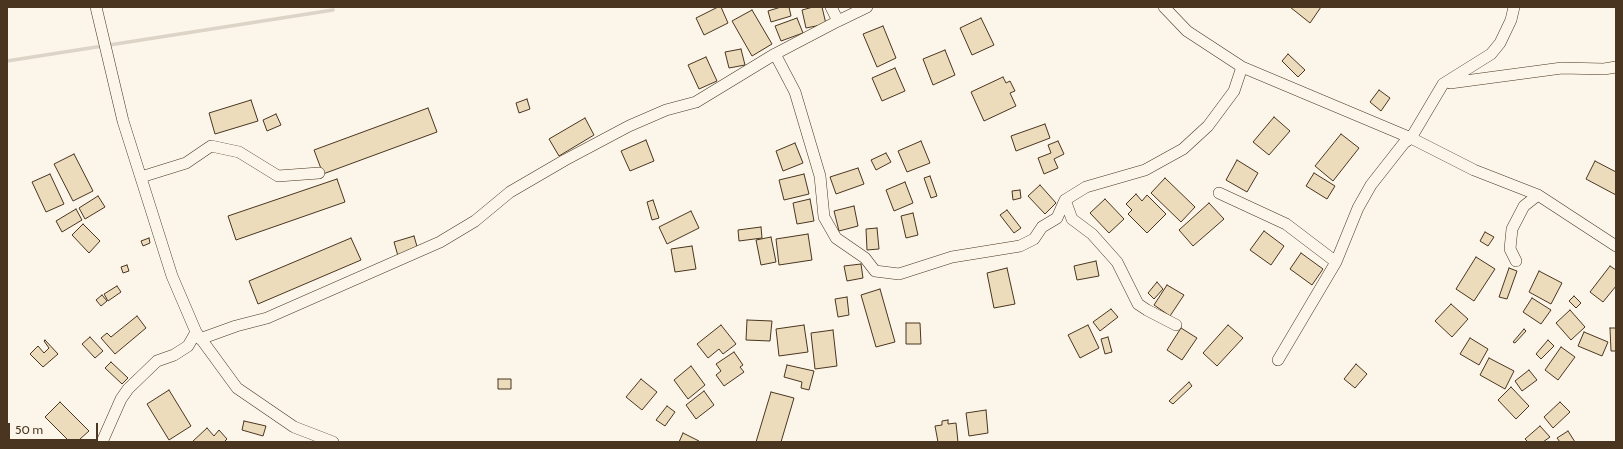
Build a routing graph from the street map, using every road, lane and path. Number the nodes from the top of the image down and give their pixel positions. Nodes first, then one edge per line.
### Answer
1 (96, 7) edge
2 (831, 7) edge
3 (868, 7) edge
4 (1164, 7) edge
5 (1514, 7) edge
6 (838, 21) junction
7 (775, 54) junction
8 (1242, 67) junction
9 (1616, 67) edge
10 (1443, 84) junction
11 (1411, 138) junction
12 (319, 173) dead end
13 (141, 177) junction
14 (1219, 193) dead end
15 (1538, 195) junction
16 (1065, 200) junction
17 (1616, 246) edge
18 (1516, 261) dead end
19 (1336, 262) junction
20 (1176, 325) dead end
21 (200, 338) junction
22 (1278, 360) dead end
23 (102, 442) edge
24 (333, 442) edge

1 - 13 street
2 - 6 street
3 - 6 street
4 - 8 street
5 - 10 street
6 - 7 street
7 - 16 street
7 - 21 street
8 - 11 street
8 - 16 street
9 - 10 street
10 - 11 street
11 - 15 street
11 - 19 street
12 - 13 street
13 - 21 street
14 - 19 street
15 - 17 street
15 - 18 street
16 - 20 street
19 - 22 street
21 - 23 street
21 - 24 street

